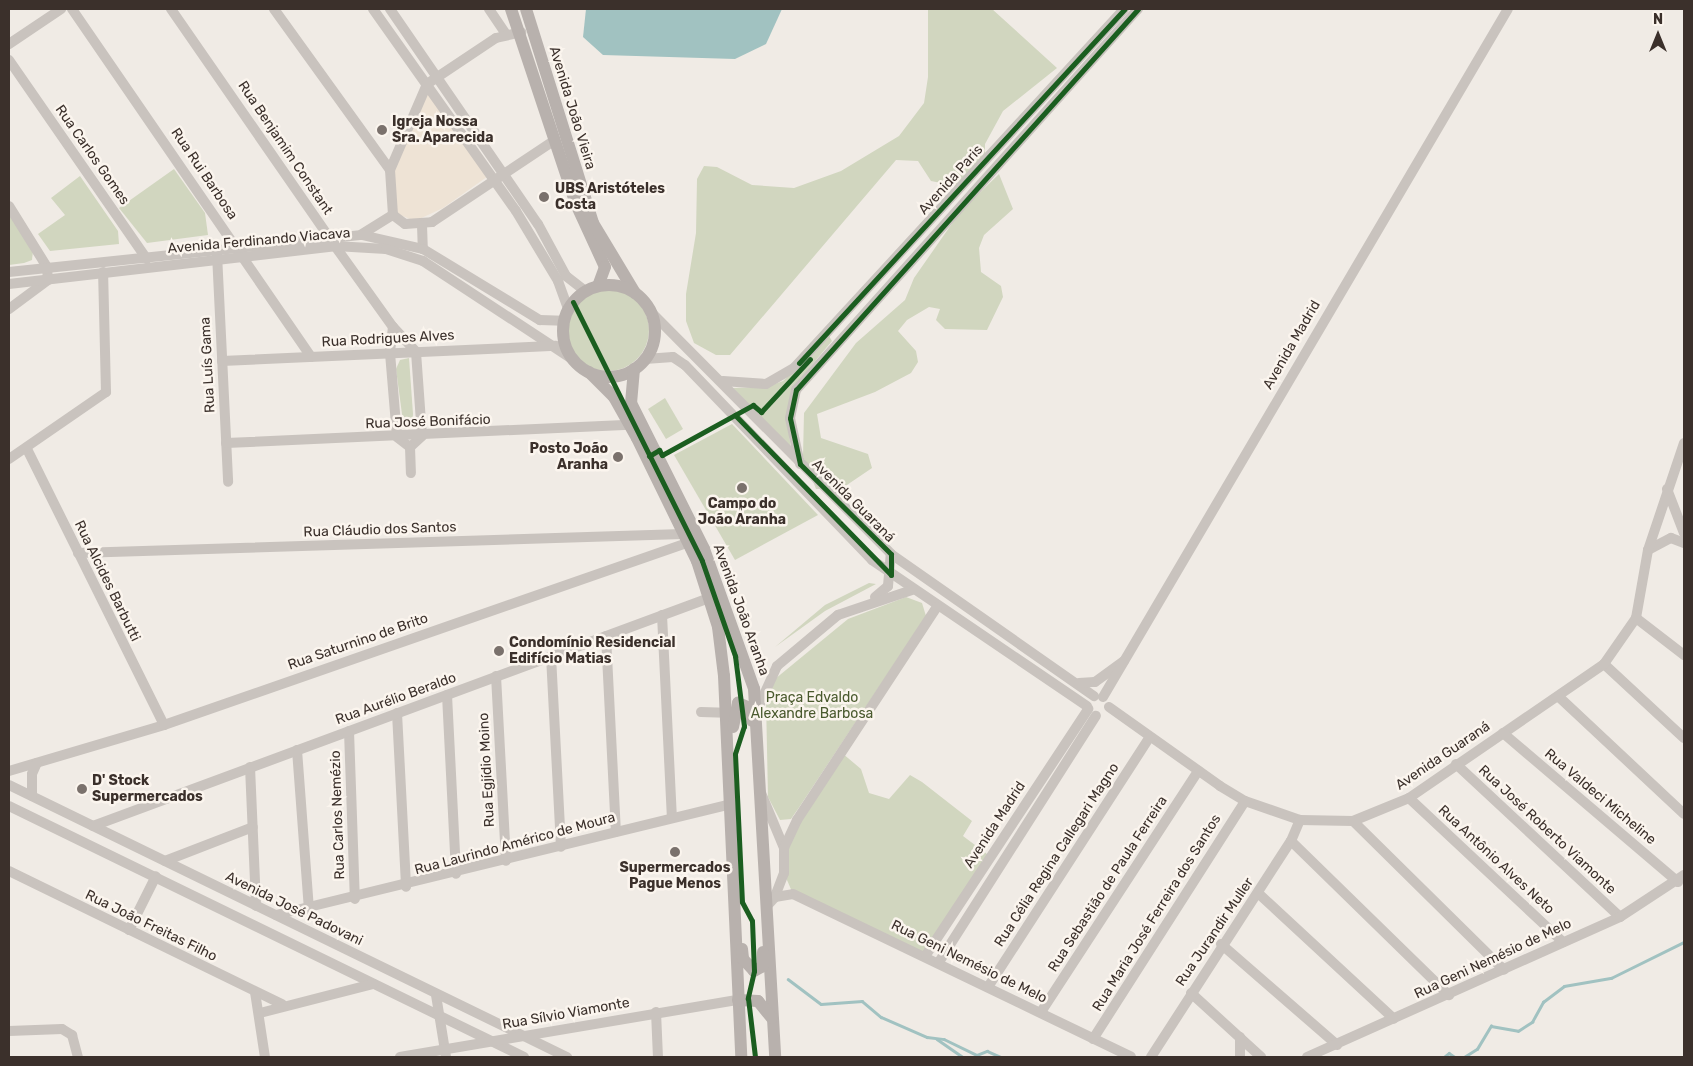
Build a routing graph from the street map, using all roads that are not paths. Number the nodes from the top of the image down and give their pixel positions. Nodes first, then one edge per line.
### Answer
1 (61, 9) edge
2 (72, 9) edge
3 (172, 9) edge
4 (274, 9) edge
5 (373, 9) edge
6 (390, 9) edge
7 (489, 9) edge
8 (511, 9) edge
9 (526, 9) edge
10 (1124, 9) edge
11 (1138, 9) edge
12 (1508, 9) edge
13 (520, 32) junction
14 (505, 33) junction
15 (9, 44) edge
16 (9, 60) edge
17 (438, 77) junction
18 (427, 84) junction
19 (1020, 122) junction
20 (1028, 130) junction
21 (555, 140) junction
22 (390, 170) junction
23 (504, 174) junction
24 (494, 181) junction
25 (9, 206) edge
26 (393, 215) junction
27 (422, 225) junction
28 (327, 235) junction
29 (362, 235) junction
30 (236, 245) junction
31 (335, 246) junction
32 (217, 247) junction
33 (423, 249) junction
34 (144, 255) junction
35 (243, 256) junction
36 (218, 259) junction
37 (151, 266) junction
38 (47, 267) junction
39 (9, 272) edge
40 (103, 272) junction
41 (48, 280) junction
42 (9, 284) edge
43 (598, 286) junction
44 (585, 291) junction
45 (635, 293) junction
46 (568, 308) junction
47 (9, 309) edge
48 (651, 312) junction
49 (563, 321) junction
50 (393, 328) junction
51 (556, 346) junction
52 (416, 352) junction
53 (390, 353) junction
54 (311, 357) junction
55 (572, 359) junction
56 (645, 359) junction
57 (222, 361) junction
58 (634, 370) junction
59 (589, 372) junction
60 (723, 381) junction
61 (630, 425) junction
62 (422, 436) junction
63 (397, 437) junction
64 (226, 443) junction
65 (1684, 443) edge
66 (410, 447) junction
67 (27, 449) junction
68 (9, 460) edge
69 (800, 464) junction
70 (411, 473) dead end
71 (228, 482) dead end
72 (1667, 488) junction
73 (1684, 533) edge
74 (649, 536) junction
75 (685, 539) junction
76 (1684, 543) edge
77 (1648, 550) junction
78 (78, 553) junction
79 (656, 553) junction
80 (891, 554) junction
81 (891, 576) junction
82 (912, 590) junction
83 (709, 598) junction
84 (869, 602) junction
85 (937, 607) junction
86 (662, 615) junction
87 (1636, 618) junction
88 (606, 636) junction
89 (1132, 654) junction
90 (1684, 654) edge
91 (552, 656) junction
92 (1604, 664) junction
93 (496, 676) junction
94 (1064, 676) junction
95 (447, 695) junction
96 (1099, 696) junction
97 (1559, 696) junction
98 (1108, 707) junction
99 (758, 708) junction
100 (701, 712) dead end
101 (1093, 712) junction
102 (397, 713) junction
103 (725, 714) junction
104 (1122, 720) junction
105 (164, 725) junction
106 (349, 731) junction
107 (1503, 733) junction
108 (1149, 738) junction
109 (1684, 738) edge
110 (726, 749) junction
111 (297, 750) junction
112 (37, 763) junction
113 (762, 763) junction
114 (1456, 764) junction
115 (250, 767) junction
116 (9, 771) edge
117 (1198, 771) junction
118 (9, 785) edge
119 (761, 793) junction
120 (32, 796) junction
121 (1410, 798) junction
122 (1245, 801) junction
123 (728, 805) junction
124 (9, 806) edge
125 (1684, 814) edge
126 (672, 818) junction
127 (797, 820) junction
128 (1300, 820) junction
129 (1353, 821) junction
130 (93, 826) junction
131 (253, 827) junction
132 (778, 827) junction
133 (616, 832) junction
134 (1291, 841) junction
135 (561, 847) junction
136 (784, 848) junction
137 (165, 861) junction
138 (506, 861) junction
139 (9, 871) edge
140 (784, 873) junction
141 (456, 874) junction
142 (156, 876) junction
143 (1681, 879) edge
144 (406, 887) junction
145 (1258, 893) junction
146 (793, 894) junction
147 (355, 899) junction
148 (771, 902) junction
149 (734, 903) junction
150 (256, 906) junction
151 (309, 910) junction
152 (276, 915) junction
153 (1620, 917) junction
154 (304, 929) junction
155 (129, 930) junction
156 (768, 930) junction
157 (1563, 942) junction
158 (1221, 944) junction
159 (926, 955) junction
160 (939, 962) junction
161 (340, 968) junction
162 (1504, 970) junction
163 (373, 984) junction
164 (988, 987) junction
165 (255, 992) junction
166 (338, 992) junction
167 (1192, 993) junction
168 (436, 995) junction
169 (1449, 996) junction
170 (738, 1000) junction
171 (282, 1004) junction
172 (656, 1012) junction
173 (1041, 1012) junction
174 (260, 1013) junction
175 (441, 1017) junction
176 (1394, 1019) junction
177 (773, 1021) junction
178 (9, 1031) edge
179 (522, 1036) junction
180 (1240, 1038) junction
181 (1093, 1039) junction
182 (490, 1041) junction
183 (1337, 1045) junction
184 (445, 1053) edge
185 (78, 1057) edge
186 (265, 1057) edge
187 (400, 1057) edge
188 (524, 1057) edge
189 (567, 1057) edge
190 (658, 1057) edge
191 (741, 1057) edge
192 (775, 1057) edge
193 (1131, 1057) edge
194 (1151, 1057) edge
195 (1240, 1057) edge
196 (1261, 1057) edge
197 (1307, 1057) edge

1 - 15 street
2 - 30 street, Rua Rui Barbosa
3 - 28 street, Rua Benjamim Constant
4 - 22 street
5 - 18 street
6 - 17 street
7 - 14 street
8 - 13 main road, Avenida João Vieira
9 - 45 main road, Avenida João Vieira
10 - 19 street, Avenida Paris
11 - 20 street, Avenida Paris
12 - 89 street, Avenida Madrid
13 - 14 street
13 - 21 main road, Avenida João Vieira
14 - 17 street
16 - 34 street, Rua Carlos Gomes
17 - 18 street
17 - 23 street
18 - 22 street
18 - 24 street
19 - 20 street
19 - 60 street, Avenida Paris
20 - 69 street, Avenida Paris
21 - 23 street
21 - 43 main road, Avenida João Vieira
22 - 26 street
23 - 24 street
23 - 44 street
24 - 27 street
24 - 46 street
25 - 38 street
26 - 27 street
26 - 29 street
27 - 33 street
28 - 29 street, Avenida Ferdinando Viacava
28 - 30 street, Avenida Ferdinando Viacava
28 - 31 street, Rua Benjamim Constant
29 - 33 street, Avenida Ferdinando Viacava
30 - 32 street, Avenida Ferdinando Viacava
30 - 35 street, Rua Rui Barbosa
31 - 35 street, Avenida Ferdinando Viacava
31 - 50 street, Rua Benjamim Constant
31 - 51 street, Avenida Ferdinando Viacava
32 - 34 street, Avenida Ferdinando Viacava
32 - 36 street, Rua Luís Gama
33 - 49 street, Avenida Ferdinando Viacava
34 - 37 street, Rua Carlos Gomes
34 - 38 street, Avenida Ferdinando Viacava
35 - 36 street, Avenida Ferdinando Viacava
35 - 54 street, Rua Rui Barbosa
36 - 37 street, Avenida Ferdinando Viacava
36 - 57 street, Rua Luís Gama
37 - 40 street, Avenida Ferdinando Viacava
38 - 39 street, Avenida Ferdinando Viacava
38 - 41 street
40 - 41 street, Avenida Ferdinando Viacava
40 - 67 street
41 - 42 street, Avenida Ferdinando Viacava
41 - 47 street
43 - 44 main road
43 - 45 main road
44 - 46 main road
45 - 48 main road
46 - 49 main road
48 - 56 main road
48 - 60 street, Avenida Guaraná
49 - 55 main road
50 - 52 street, Rua Benjamim Constant
50 - 53 street
51 - 52 street, Rua Rodrigues Alves
51 - 55 street, Avenida Ferdinando Viacava
52 - 53 street, Rua Rodrigues Alves
52 - 62 street
53 - 54 street, Rua Rodrigues Alves
53 - 63 street
54 - 57 street, Rua Rodrigues Alves
55 - 59 main road
56 - 58 main road
56 - 81 street, Avenida Guaraná
57 - 64 street, Rua Luís Gama
58 - 59 main road
58 - 99 main road, Avenida João Aranha
59 - 61 main road, Avenida João Aranha
60 - 69 street, Avenida Guaraná
61 - 62 street, Rua José Bonifácio
61 - 75 main road, Avenida João Aranha
62 - 63 street, Rua José Bonifácio
62 - 66 street
63 - 64 street, Rua José Bonifácio
63 - 66 street
64 - 71 street, Rua Luís Gama
65 - 72 street, Avenida Guaraná
66 - 70 street
67 - 68 street
67 - 78 street, Rua Alcides Barbutti
69 - 80 street, Avenida Guaraná
72 - 73 street
72 - 77 street, Avenida Guaraná
74 - 75 street, Rua Cláudio dos Santos
74 - 78 street, Rua Cláudio dos Santos
74 - 79 street
75 - 79 street, Rua Saturnino de Brito
75 - 83 main road, Avenida João Aranha
76 - 77 street
77 - 87 street, Avenida Guaraná
78 - 105 street, Rua Alcides Barbutti
79 - 105 street, Rua Saturnino de Brito
80 - 81 street
80 - 94 street, Avenida Guaraná
81 - 82 street, Avenida Guaraná
81 - 84 street
82 - 84 street
82 - 85 street, Avenida Guaraná
83 - 86 street, Rua Aurélio Beraldo
83 - 103 main road, Avenida João Aranha
84 - 99 street
85 - 101 street, Avenida Guaraná
85 - 127 street
86 - 88 street, Rua Aurélio Beraldo
86 - 126 street
87 - 90 street
87 - 92 street, Avenida Guaraná
88 - 91 street, Rua Aurélio Beraldo
88 - 133 street
89 - 94 street
89 - 96 street, Avenida Madrid
91 - 93 street, Rua Aurélio Beraldo
91 - 135 street
92 - 97 street, Avenida Guaraná
92 - 109 street
93 - 95 street, Rua Aurélio Beraldo
93 - 138 street, Rua Egjídio Moino
94 - 96 street, Avenida Guaraná
95 - 102 street, Rua Aurélio Beraldo
95 - 141 street
96 - 98 street
96 - 101 street, Avenida Madrid
97 - 107 street, Avenida Guaraná
97 - 125 street
98 - 101 street
98 - 104 street, Avenida Guaraná
99 - 113 main road, Avenida João Aranha
100 - 103 street
101 - 104 street, Avenida Guaraná
101 - 159 street, Avenida Madrid
101 - 160 street, Avenida Madrid
102 - 106 street, Rua Aurélio Beraldo
102 - 144 street
103 - 110 main road, Avenida João Aranha
104 - 108 street, Avenida Guaraná
105 - 112 street, Rua Saturnino de Brito
106 - 111 street, Rua Aurélio Beraldo
106 - 147 street, Rua Carlos Nemézio
107 - 114 street, Avenida Guaraná
107 - 143 street, Rua Valdeci Micheline
108 - 117 street, Avenida Guaraná
108 - 164 street, Rua Célia Regina Callegari Magno
110 - 113 main road
110 - 123 main road, Avenida João Aranha
111 - 115 street, Rua Aurélio Beraldo
111 - 151 street
112 - 116 street, Rua Saturnino de Brito
112 - 120 street
113 - 119 main road, Avenida João Aranha
114 - 121 street, Avenida Guaraná
114 - 153 street, Rua José Roberto Viamonte
115 - 130 street, Rua Aurélio Beraldo
115 - 131 street
117 - 122 street, Avenida Guaraná
117 - 173 street, Rua Sebastião de Paula Ferreira
118 - 120 street, Avenida José Padovani
119 - 132 street
119 - 148 main road, Avenida João Aranha
120 - 130 street, Avenida José Padovani
121 - 129 street, Avenida Guaraná
121 - 157 street, Rua Antônio Alves Neto
122 - 128 street, Avenida Guaraná
122 - 181 street, Rua Maria José Ferreira dos Santos
123 - 126 street, Rua Laurindo Américo de Moura
123 - 149 main road, Avenida João Aranha
124 - 142 street
126 - 133 street, Rua Laurindo Américo de Moura
127 - 132 street
127 - 136 street
128 - 129 street, Avenida Guaraná
128 - 134 street, Rua Jurandir Muller
129 - 162 street
130 - 137 street, Avenida José Padovani
131 - 137 street
131 - 150 street
132 - 136 street
133 - 135 street, Rua Laurindo Américo de Moura
134 - 145 street, Rua Jurandir Muller
134 - 169 street
135 - 138 street, Rua Laurindo Américo de Moura
136 - 140 street
137 - 150 street, Avenida José Padovani
138 - 141 street, Rua Laurindo Américo de Moura
139 - 155 street, Rua João Freitas Filho
140 - 146 street
140 - 148 street
141 - 144 street, Rua Laurindo Américo de Moura
142 - 155 street
142 - 161 street
143 - 153 street, Rua Geni Nemésio de Melo
144 - 147 street, Rua Laurindo Américo de Moura
145 - 158 street, Rua Jurandir Muller
145 - 176 street
146 - 148 street
146 - 159 street, Rua Geni Nemésio de Melo
147 - 151 street, Rua Laurindo Américo de Moura
148 - 156 main road, Avenida João Aranha
149 - 156 main road
149 - 170 main road, Avenida João Aranha
150 - 152 street, Avenida José Padovani
151 - 152 street, Rua Laurindo Américo de Moura
151 - 154 street
152 - 154 street, Avenida José Padovani
153 - 157 street, Rua Geni Nemésio de Melo
154 - 168 street, Avenida José Padovani
155 - 165 street, Rua João Freitas Filho
156 - 177 main road, Avenida João Aranha
157 - 162 street, Rua Geni Nemésio de Melo
158 - 167 street, Rua Jurandir Muller
158 - 183 street
159 - 160 street, Rua Geni Nemésio de Melo
160 - 164 street, Rua Geni Nemésio de Melo
161 - 163 street
161 - 166 street
162 - 169 street, Rua Geni Nemésio de Melo
163 - 166 street
163 - 175 street
164 - 173 street, Rua Geni Nemésio de Melo
165 - 171 street, Rua João Freitas Filho
165 - 174 street
166 - 171 street
167 - 180 street
167 - 194 street, Rua Jurandir Muller
168 - 175 street
168 - 179 street, Avenida José Padovani
169 - 176 street, Rua Geni Nemésio de Melo
170 - 172 street, Rua Sílvio Viamonte
170 - 177 main road
170 - 191 main road, Avenida João Aranha
171 - 174 street
172 - 179 street, Rua Sílvio Viamonte
172 - 190 street
173 - 181 street, Rua Geni Nemésio de Melo
174 - 186 street
175 - 182 street
175 - 184 street
176 - 183 street, Rua Geni Nemésio de Melo
177 - 192 main road, Avenida João Aranha
178 - 185 street
179 - 182 street, Rua Sílvio Viamonte
179 - 189 street, Avenida José Padovani
180 - 195 street
180 - 196 street
181 - 193 street, Rua Geni Nemésio de Melo
182 - 184 street, Rua Sílvio Viamonte
182 - 188 street
183 - 197 street, Rua Geni Nemésio de Melo
184 - 187 street, Rua Sílvio Viamonte

